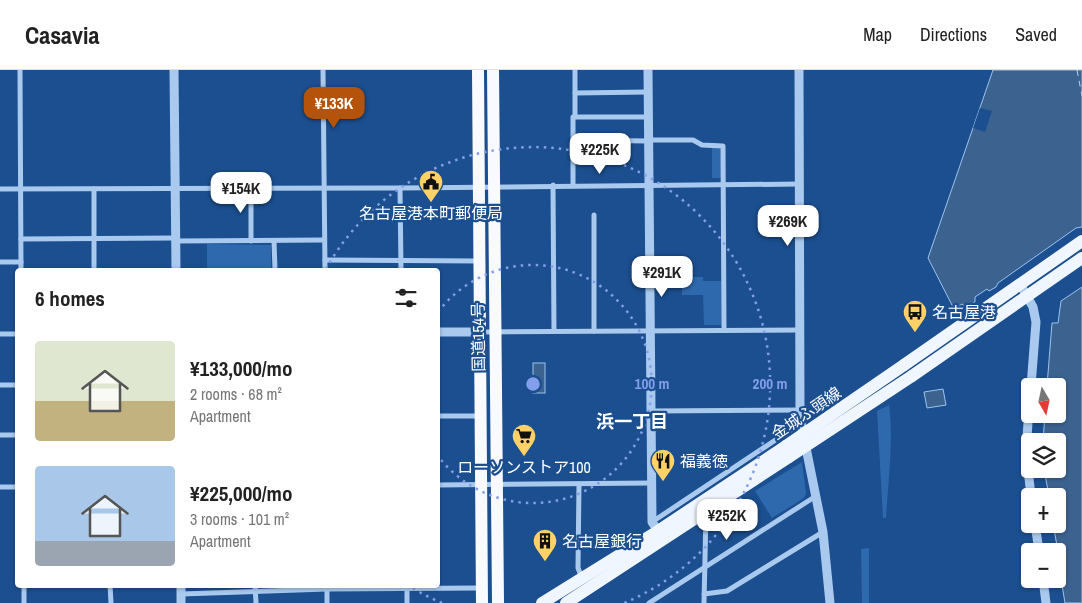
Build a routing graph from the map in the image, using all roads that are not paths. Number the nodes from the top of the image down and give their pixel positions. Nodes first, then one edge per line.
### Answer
1 (20, 70) edge
2 (174, 70) edge
3 (323, 70) edge
4 (478, 70) edge
5 (493, 70) edge
6 (575, 70) edge
7 (648, 70) edge
8 (800, 70) edge
9 (648, 92) junction
10 (575, 93) junction
11 (575, 117) junction
12 (648, 117) junction
13 (572, 140) junction
14 (648, 140) junction
15 (724, 184) junction
16 (800, 184) junction
17 (553, 185) junction
18 (573, 185) junction
19 (648, 185) junction
20 (479, 186) junction
21 (493, 186) junction
22 (94, 188) junction
23 (174, 188) junction
24 (251, 188) junction
25 (324, 188) junction
26 (400, 188) junction
27 (0, 189) edge
28 (21, 189) junction
29 (594, 215) dead end
30 (94, 238) junction
31 (21, 239) junction
32 (175, 240) junction
33 (324, 240) junction
34 (251, 241) junction
35 (274, 241) junction
36 (1082, 241) edge
37 (1082, 258) edge
38 (325, 260) junction
39 (401, 260) junction
40 (480, 261) junction
41 (0, 262) edge
42 (22, 262) junction
43 (22, 268) edge
44 (94, 268) edge
45 (176, 268) edge
46 (275, 268) edge
47 (325, 268) edge
48 (402, 268) edge
49 (1020, 284) junction
50 (1027, 296) junction
51 (650, 330) junction
52 (724, 330) junction
53 (800, 330) junction
54 (494, 331) junction
55 (554, 331) junction
56 (594, 331) junction
57 (440, 332) edge
58 (480, 332) junction
59 (0, 334) edge
60 (15, 334) edge
61 (1032, 378) edge
62 (0, 385) edge
63 (15, 385) edge
64 (800, 410) junction
65 (651, 411) junction
66 (440, 416) edge
67 (480, 416) junction
68 (802, 423) junction
69 (1028, 423) edge
70 (0, 435) edge
71 (15, 435) edge
72 (787, 452) junction
73 (652, 483) junction
74 (496, 484) junction
75 (578, 484) junction
76 (440, 485) edge
77 (481, 485) junction
78 (0, 487) edge
79 (15, 487) edge
80 (1030, 488) edge
81 (816, 496) junction
82 (706, 512) junction
83 (655, 527) junction
84 (823, 532) junction
85 (704, 568) junction
86 (582, 578) junction
87 (440, 587) edge
88 (24, 588) edge
89 (110, 588) edge
90 (255, 588) edge
91 (313, 588) edge
92 (327, 588) edge
93 (407, 588) edge
94 (482, 588) junction
95 (1044, 588) edge
96 (256, 592) junction
97 (181, 594) edge
98 (704, 594) junction
99 (24, 603) edge
100 (111, 603) edge
101 (256, 603) edge
102 (327, 603) edge
103 (408, 603) edge
104 (482, 603) edge
105 (498, 603) edge
106 (542, 603) edge
107 (566, 603) edge
108 (649, 603) edge
109 (704, 603) edge
110 (830, 603) edge
111 (1046, 603) edge

1 - 28 street
2 - 23 street
3 - 25 street
4 - 20 highway, 国道154号
5 - 21 highway, 国道154号
6 - 10 street
7 - 9 street
8 - 16 street
9 - 10 street
9 - 12 street
10 - 11 street
11 - 12 street
11 - 13 street
12 - 14 street
13 - 14 street
13 - 18 street
14 - 15 street
14 - 19 street
15 - 16 street
15 - 19 street
15 - 52 street
16 - 53 street
17 - 18 street
17 - 21 street
17 - 55 street
18 - 19 street
19 - 51 street
20 - 21 street
20 - 26 street
20 - 40 highway, 国道154号
21 - 54 highway, 国道154号
22 - 23 street
22 - 28 street
22 - 30 street
23 - 24 street
23 - 32 street
24 - 25 street
24 - 34 street
25 - 26 street
25 - 33 street
26 - 39 street
27 - 28 street
28 - 31 street
29 - 56 street
30 - 31 street
30 - 32 street
30 - 44 street
31 - 42 street
32 - 34 street
32 - 45 street
33 - 35 street
33 - 38 street
34 - 35 street
35 - 46 street
36 - 49 main road, 金城ふ頭線
37 - 50 main road, 金城ふ頭線
38 - 39 street
38 - 47 street
39 - 40 street
39 - 48 street
40 - 58 highway, 国道154号
41 - 42 street
42 - 43 street
49 - 50 street
49 - 72 main road, 金城ふ頭線, bridge
50 - 61 street
50 - 72 main road, 金城ふ頭線, bridge
51 - 52 street
51 - 56 street
51 - 65 street
52 - 53 street
53 - 64 street
54 - 55 street
54 - 58 street
54 - 74 highway, 国道154号
55 - 56 street
57 - 58 street
58 - 67 highway, 国道154号
59 - 60 street
62 - 63 street
64 - 65 street
64 - 68 street
65 - 73 street
66 - 67 street
67 - 77 highway, 国道154号
68 - 81 street
68 - 83 street
69 - 80 street
70 - 71 street
72 - 82 main road, 金城ふ頭線
72 - 83 main road, 金城ふ頭線
73 - 75 street
73 - 83 street
74 - 75 street
74 - 77 street
74 - 105 highway, 国道154号
75 - 86 street
76 - 77 street
77 - 94 highway, 国道154号
78 - 79 street
81 - 84 street
81 - 85 street
82 - 85 street
82 - 107 main road, 金城ふ頭線
83 - 86 main road, 金城ふ頭線
84 - 98 street
84 - 110 street
85 - 98 street
85 - 108 street
86 - 106 main road, 金城ふ頭線
87 - 94 street
88 - 99 street
89 - 100 street
90 - 96 street
91 - 96 street
92 - 102 street
93 - 103 street
94 - 104 highway, 国道154号
95 - 111 street
96 - 97 street
96 - 101 street
98 - 109 street

